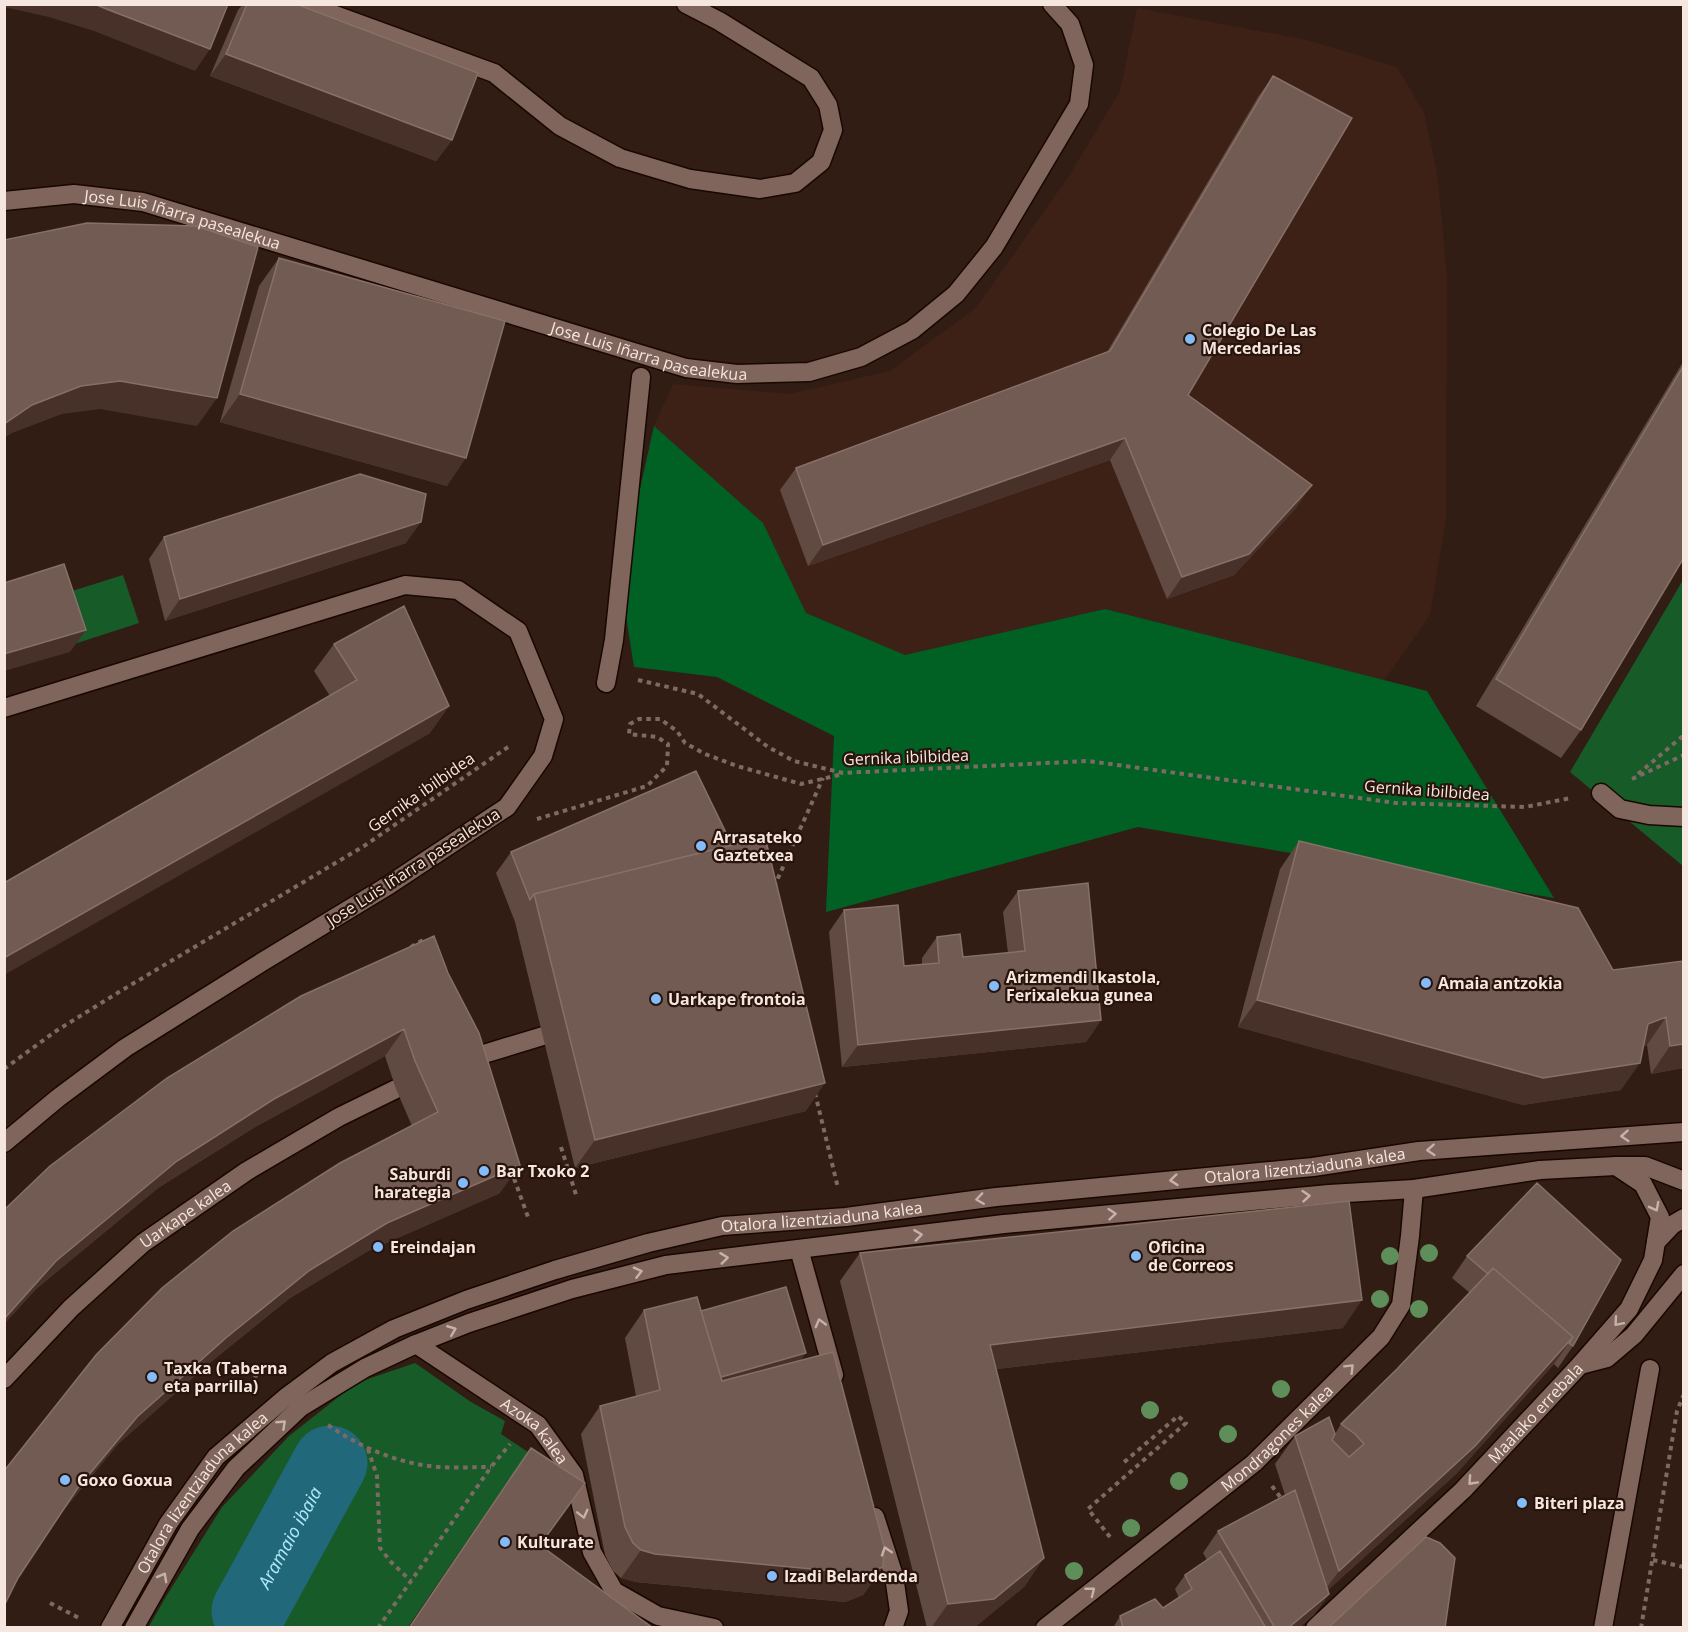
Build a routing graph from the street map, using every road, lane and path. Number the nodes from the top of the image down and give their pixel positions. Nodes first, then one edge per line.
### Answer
1 (305, 4) edge
2 (686, 4) edge
3 (1052, 4) edge
4 (4, 201) edge
5 (641, 377) dead end
6 (606, 683) joint
7 (4, 708) edge
8 (554, 719) junction
9 (1683, 735) edge
10 (1683, 755) edge
11 (843, 773) junction
12 (823, 778) junction
13 (1633, 778) junction
14 (1601, 793) junction
15 (1683, 817) edge
16 (537, 819) dead end
17 (770, 897) edge
18 (423, 940) edge
19 (403, 951) edge
20 (543, 1036) dead end
21 (459, 1061) edge
22 (4, 1069) edge
23 (814, 1088) edge
24 (396, 1089) dead end
25 (1683, 1132) edge
26 (4, 1143) edge
27 (561, 1147) dead end
28 (508, 1161) edge
29 (1616, 1166) junction
30 (1683, 1181) edge
31 (1414, 1189) junction
32 (577, 1198) dead end
33 (528, 1217) dead end
34 (846, 1217) junction
35 (1683, 1218) edge
36 (1656, 1242) junction
37 (799, 1249) junction
38 (1683, 1274) edge
39 (416, 1344) junction
40 (239, 1364) edge
41 (1580, 1365) junction
42 (1650, 1369) dead end
43 (4, 1379) edge
44 (838, 1390) edge
45 (1683, 1394) edge
46 (285, 1398) junction
47 (301, 1407) junction
48 (538, 1425) junction
49 (368, 1448) junction
50 (1254, 1463) junction
51 (1122, 1464) dead end
52 (492, 1467) junction
53 (870, 1502) edge
54 (1286, 1503) edge
55 (1114, 1542) dead end
56 (1653, 1560) junction
57 (1683, 1567) edge
58 (411, 1581) junction
59 (50, 1603) dead end
60 (87, 1623) dead end
61 (110, 1628) edge
62 (134, 1628) edge
63 (378, 1628) edge
64 (714, 1628) edge
65 (893, 1628) edge
66 (1045, 1628) edge
67 (1315, 1628) edge
68 (1603, 1628) edge
69 (1641, 1628) edge

1 - 2 street
3 - 4 street, Jose Luis Iñarra pasealekua
5 - 6 street
6 - 11 path, Gernika ibilbidea
7 - 8 street
8 - 22 path, Gernika ibilbidea
8 - 26 street, Jose Luis Iñarra pasealekua
9 - 13 path
10 - 13 path, Gernika ibilbidea
11 - 12 path
11 - 14 path, Gernika ibilbidea
12 - 16 path
12 - 17 path
13 - 14 path, Gernika ibilbidea
14 - 15 street
18 - 19 path
20 - 21 street
23 - 34 path
24 - 43 street, Uarkape kalea
25 -> 34 street, Otalora lizentziaduna kalea
27 - 32 path
28 - 33 path
29 - 30 street, Otalora lizentziaduna kalea
29 - 31 street, Otalora lizentziaduna kalea
29 -> 36 street, Maalako errebala
37 -> 31 street, Otalora lizentziaduna kalea
50 -> 31 street, Mondragones kalea
34 - 46 street, Otalora lizentziaduna kalea
35 - 36 street
36 -> 41 street, Maalako errebala
39 -> 37 street, Otalora lizentziaduna kalea
44 -> 37 street
38 - 41 street
39 - 47 street, Otalora lizentziaduna kalea
39 - 48 street, Azoka kalea
40 - 46 path
41 -> 67 street, Maalako errebala
42 - 68 street
45 - 56 path
46 - 61 street, Otalora lizentziaduna kalea
47 - 49 path
62 -> 47 street, Otalora lizentziaduna kalea
48 - 52 path
48 -> 64 street, Azoka kalea
49 - 52 path
49 - 58 path
50 - 54 path
66 -> 50 street, Mondragones kalea
51 - 55 path
52 - 58 path
65 -> 53 street
56 - 57 path
56 - 69 path
58 - 63 path
59 - 60 path

